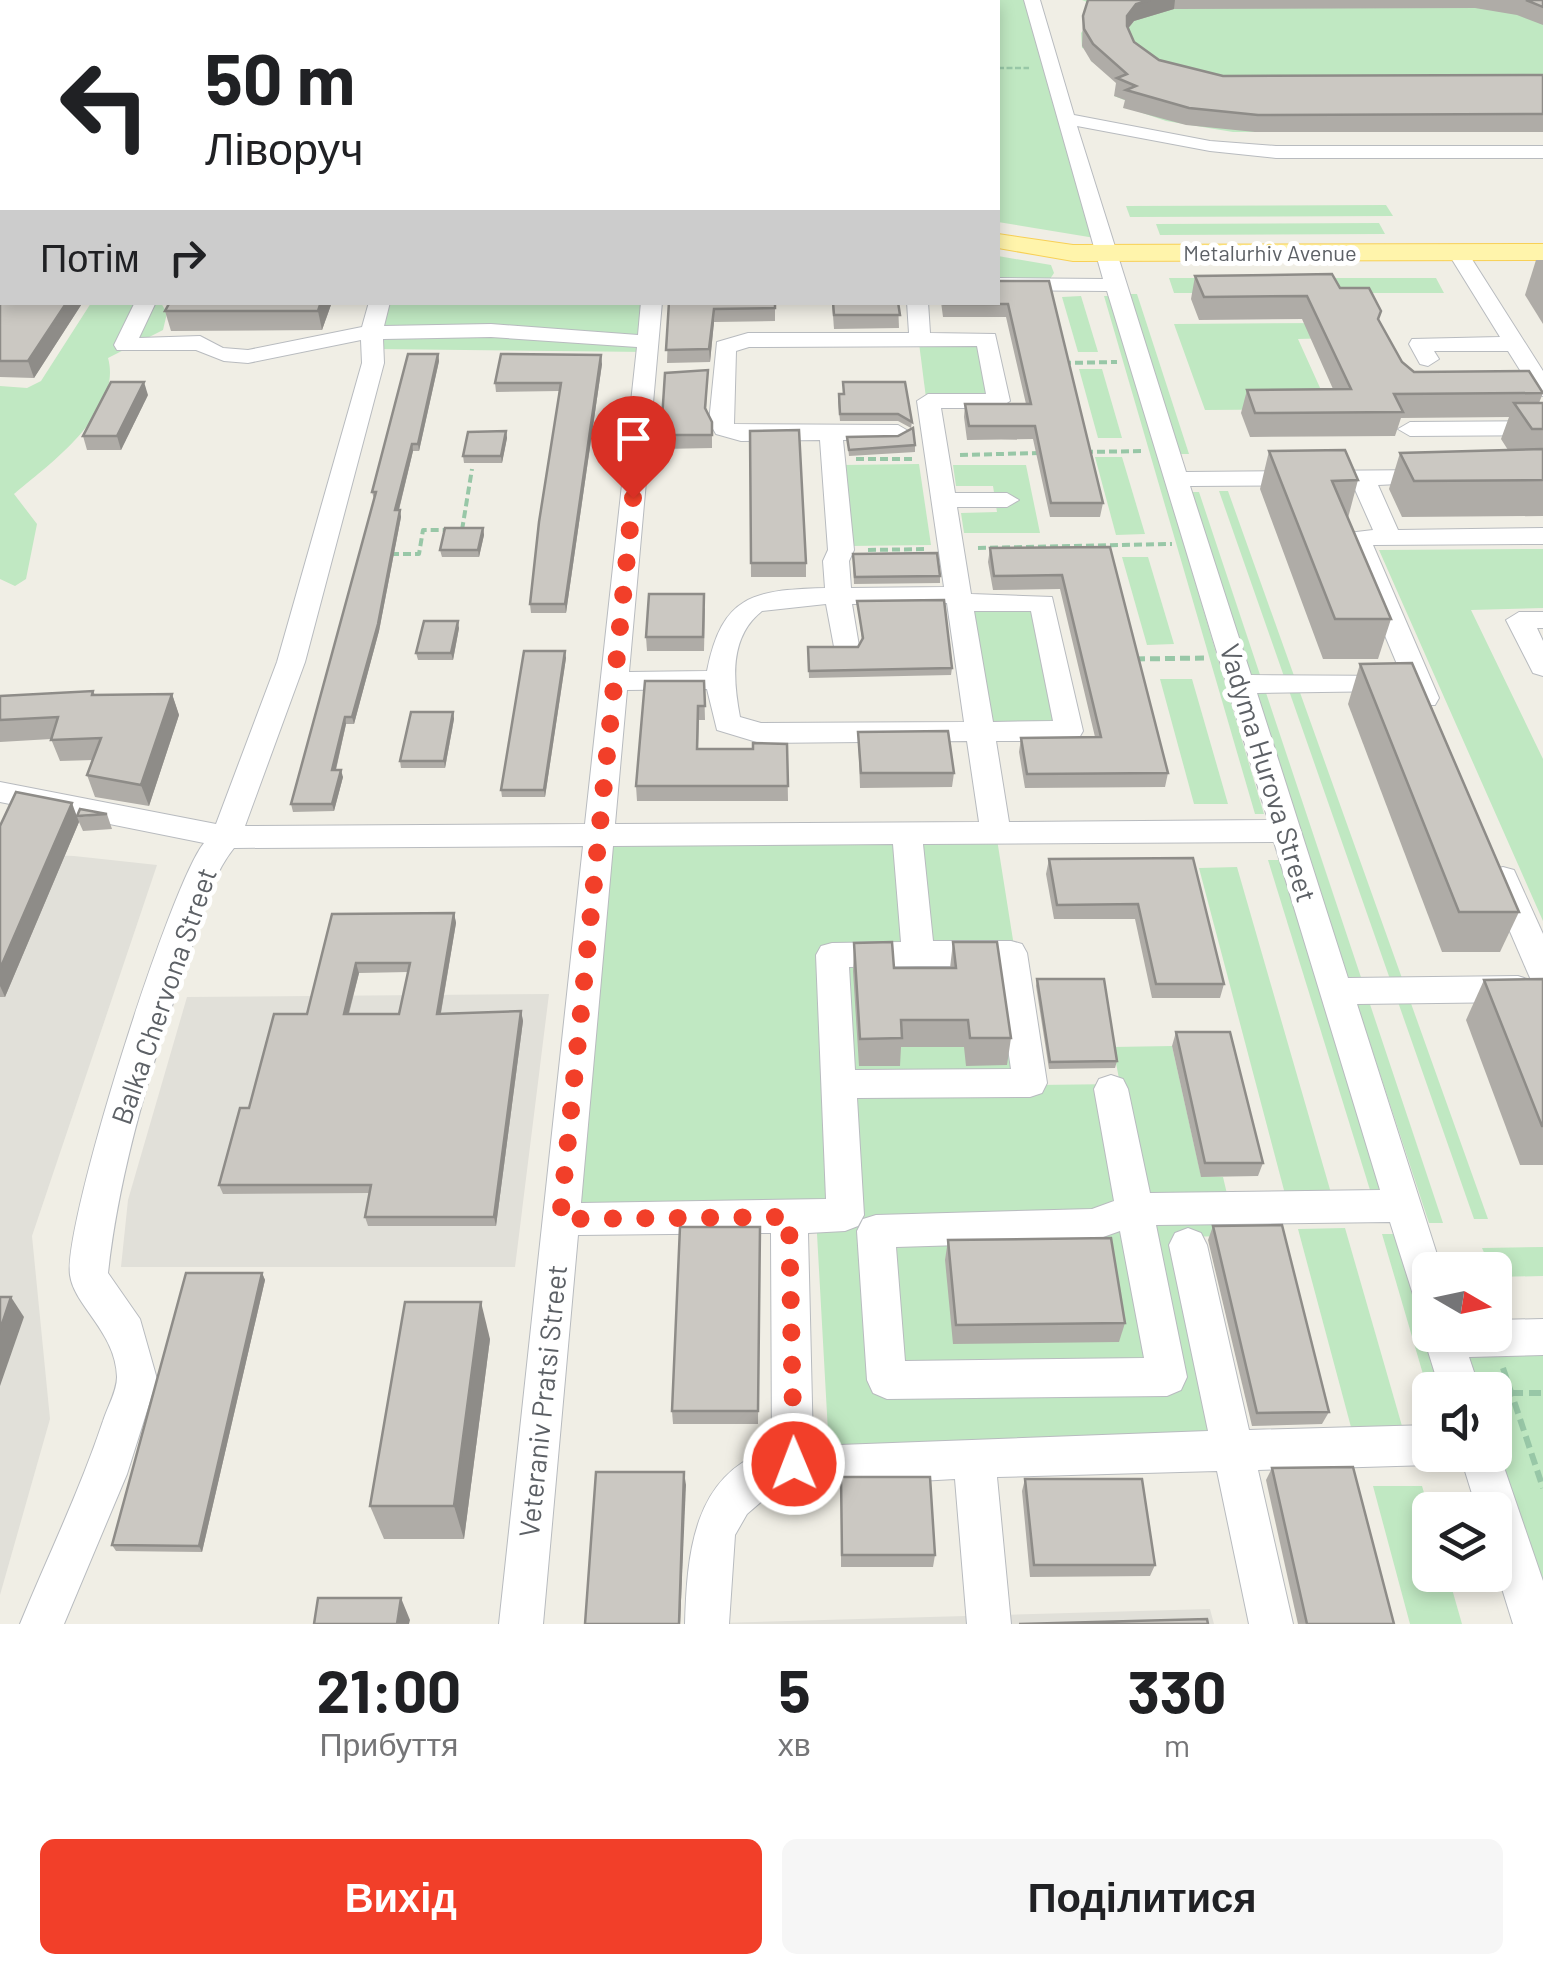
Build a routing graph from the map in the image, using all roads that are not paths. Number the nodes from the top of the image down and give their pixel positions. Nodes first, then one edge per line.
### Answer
1 (1032, 0) edge
2 (1066, 119) junction
3 (1543, 152) edge
4 (1000, 242) edge
5 (1543, 252) edge
6 (1106, 253) junction
7 (1458, 253) junction
8 (1000, 284) edge
9 (1116, 285) junction
10 (145, 305) edge
11 (379, 305) edge
12 (652, 305) edge
13 (917, 305) edge
14 (372, 332) junction
15 (1421, 334) dead end
16 (1511, 338) junction
17 (920, 340) junction
18 (1428, 359) dead end
19 (652, 363) junction
20 (1534, 385) edge
21 (1543, 428) edge
22 (1410, 430) dead end
23 (898, 432) edge
24 (831, 433) junction
25 (1171, 465) junction
26 (1452, 476) edge
27 (1362, 477) junction
28 (944, 500) junction
29 (1007, 500) dead end
30 (1543, 536) edge
31 (1389, 538) junction
32 (838, 596) junction
33 (959, 599) junction
34 (1543, 620) edge
35 (844, 646) edge
36 (1543, 667) edge
37 (1236, 670) junction
38 (719, 680) junction
39 (615, 681) junction
40 (1418, 682) junction
41 (1434, 718) edge
42 (980, 732) junction
43 (0, 792) edge
44 (1286, 831) junction
45 (907, 833) junction
46 (996, 833) junction
47 (597, 835) junction
48 (226, 837) junction
49 (1488, 845) edge
50 (918, 954) junction
51 (1543, 971) edge
52 (1543, 989) edge
53 (1336, 991) junction
54 (839, 1084) junction
55 (1111, 1089) dead end
56 (1403, 1206) junction
57 (1136, 1209) junction
58 (789, 1217) junction
59 (560, 1219) junction
60 (1188, 1246) dead end
61 (1417, 1252) edge
62 (1512, 1338) edge
63 (1543, 1338) edge
64 (1412, 1446) edge
65 (1233, 1451) junction
66 (974, 1458) junction
67 (794, 1464) junction
68 (1486, 1472) edge
69 (42, 1624) edge
70 (521, 1624) edge
71 (707, 1624) edge
72 (989, 1624) edge
73 (1271, 1624) edge
74 (1535, 1624) edge

1 - 2 street, Vadyma Hurova Street
2 - 3 street
2 - 6 street, Vadyma Hurova Street
4 - 6 main road, Metalurhiv Avenue
5 - 7 main road, Metalurhiv Avenue
6 - 7 main road, Metalurhiv Avenue
6 - 9 street, Vadyma Hurova Street
7 - 16 street
8 - 9 street
9 - 25 street, Vadyma Hurova Street
10 - 14 street
11 - 14 street, Balka Chervona Street
12 - 19 street, Veteraniv Pratsi Street
13 - 17 street
14 - 19 street
14 - 48 street, Balka Chervona Street
15 - 16 street
16 - 18 street
16 - 20 street
17 - 24 street
17 - 28 street
19 - 39 street, Veteraniv Pratsi Street
21 - 22 street
23 - 24 street
24 - 32 street
25 - 27 street
25 - 37 street, Vadyma Hurova Street
26 - 27 street
27 - 31 street
28 - 29 street
28 - 33 street
30 - 31 street
31 - 40 street
32 - 33 street
32 - 35 street
32 - 38 street
33 - 42 street
33 - 42 street
34 - 36 street
37 - 40 street
37 - 44 street, Vadyma Hurova Street
38 - 39 street
38 - 42 street
39 - 47 street, Veteraniv Pratsi Street
40 - 41 street
42 - 46 street
43 - 48 street
44 - 46 street
44 - 53 street, Vadyma Hurova Street
45 - 46 street
45 - 47 street
45 - 50 street
47 - 48 street
47 - 59 street, Veteraniv Pratsi Street
48 - 69 street, Balka Chervona Street
49 - 51 street
50 - 54 street
50 - 54 street
52 - 53 street
53 - 56 street, Vadyma Hurova Street
54 - 58 street
55 - 57 street
56 - 57 street
56 - 61 street, Vadyma Hurova Street
57 - 57 street
58 - 59 street
58 - 67 street
59 - 70 street, Veteraniv Pratsi Street
60 - 65 street
62 - 63 street
64 - 65 street
65 - 66 street
65 - 73 street
66 - 67 street
66 - 72 street
67 - 71 street
68 - 74 street

